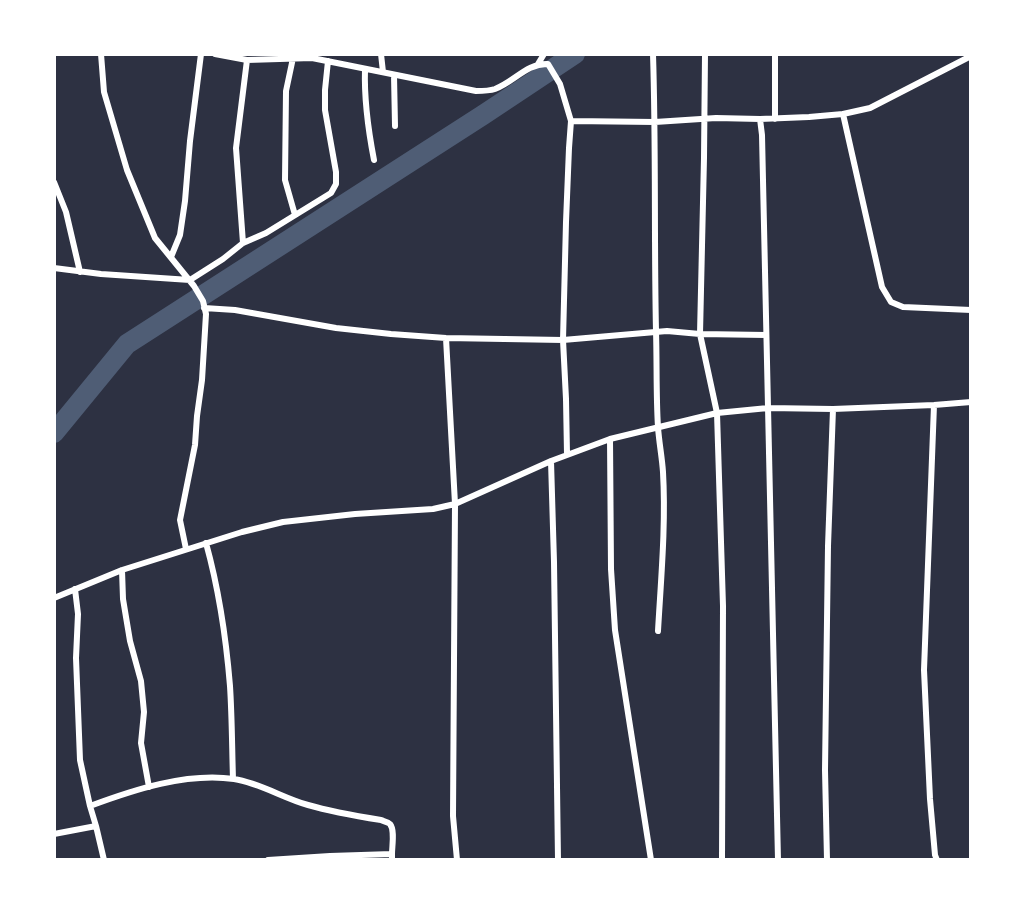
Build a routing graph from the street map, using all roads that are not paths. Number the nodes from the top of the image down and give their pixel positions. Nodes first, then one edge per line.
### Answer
1 (101, 54) edge
2 (201, 54) edge
3 (215, 54) edge
4 (381, 54) edge
5 (544, 54) edge
6 (653, 54) edge
7 (705, 54) edge
8 (775, 54) edge
9 (302, 56) edge
10 (971, 56) edge
11 (293, 58) junction
12 (247, 60) junction
13 (328, 61) junction
14 (538, 64) junction
15 (365, 69) junction
16 (383, 72) junction
17 (394, 75) junction
18 (843, 114) junction
19 (704, 119) junction
20 (759, 119) junction
21 (775, 119) junction
22 (571, 121) junction
23 (655, 122) junction
24 (395, 126) dead end
25 (374, 160) dead end
26 (54, 182) edge
27 (295, 215) junction
28 (243, 243) junction
29 (171, 256) junction
30 (54, 268) edge
31 (80, 272) junction
32 (192, 283) junction
33 (204, 304) junction
34 (971, 310) edge
35 (656, 333) junction
36 (700, 334) junction
37 (766, 335) junction
38 (446, 338) junction
39 (563, 340) junction
40 (971, 402) edge
41 (934, 405) junction
42 (768, 408) junction
43 (833, 408) junction
44 (717, 413) junction
45 (658, 427) junction
46 (610, 439) junction
47 (567, 454) junction
48 (551, 461) junction
49 (455, 504) junction
50 (206, 543) junction
51 (186, 549) junction
52 (122, 570) junction
53 (75, 589) junction
54 (54, 598) edge
55 (658, 631) dead end
56 (233, 779) junction
57 (149, 786) junction
58 (90, 806) junction
59 (96, 826) junction
60 (54, 834) edge
61 (392, 857) edge
62 (104, 860) edge
63 (268, 860) edge
64 (457, 860) edge
65 (558, 860) edge
66 (651, 860) edge
67 (722, 860) edge
68 (778, 860) edge
69 (827, 860) edge
70 (937, 860) edge

1 - 29 street
2 - 29 street
3 - 12 street
4 - 16 street
5 - 14 street
6 - 23 street
7 - 19 street
8 - 21 street
9 - 11 street
9 - 13 street
10 - 18 street
11 - 12 street
11 - 27 street
12 - 28 street
13 - 15 street
13 - 27 street
14 - 17 street
14 - 22 street
15 - 16 street
15 - 25 street
16 - 17 street
17 - 24 street
18 - 21 street
18 - 34 street
19 - 20 street
19 - 23 street
19 - 36 street
20 - 21 street
20 - 37 street
22 - 23 street
22 - 39 street
23 - 35 street
26 - 31 street
27 - 28 street
28 - 32 street
29 - 32 street
30 - 31 street
31 - 32 street
32 - 33 street
33 - 38 street
33 - 51 street
35 - 36 street
35 - 39 street
35 - 45 street
36 - 37 street
36 - 44 street
37 - 42 street
38 - 39 street
38 - 49 street
39 - 47 street
40 - 41 street
41 - 43 street
41 - 70 street
42 - 43 street
42 - 44 street
42 - 68 street
43 - 69 street
44 - 45 street
44 - 67 street
45 - 46 street
45 - 55 street
46 - 47 street
46 - 66 street
47 - 48 street
48 - 49 street
48 - 65 street
49 - 50 street
49 - 64 street
50 - 51 street
50 - 56 street
51 - 52 street
52 - 53 street
52 - 57 street
53 - 54 street
53 - 58 street
56 - 57 street
56 - 61 street
57 - 58 street
58 - 59 street
59 - 60 street
59 - 62 street
61 - 63 street

